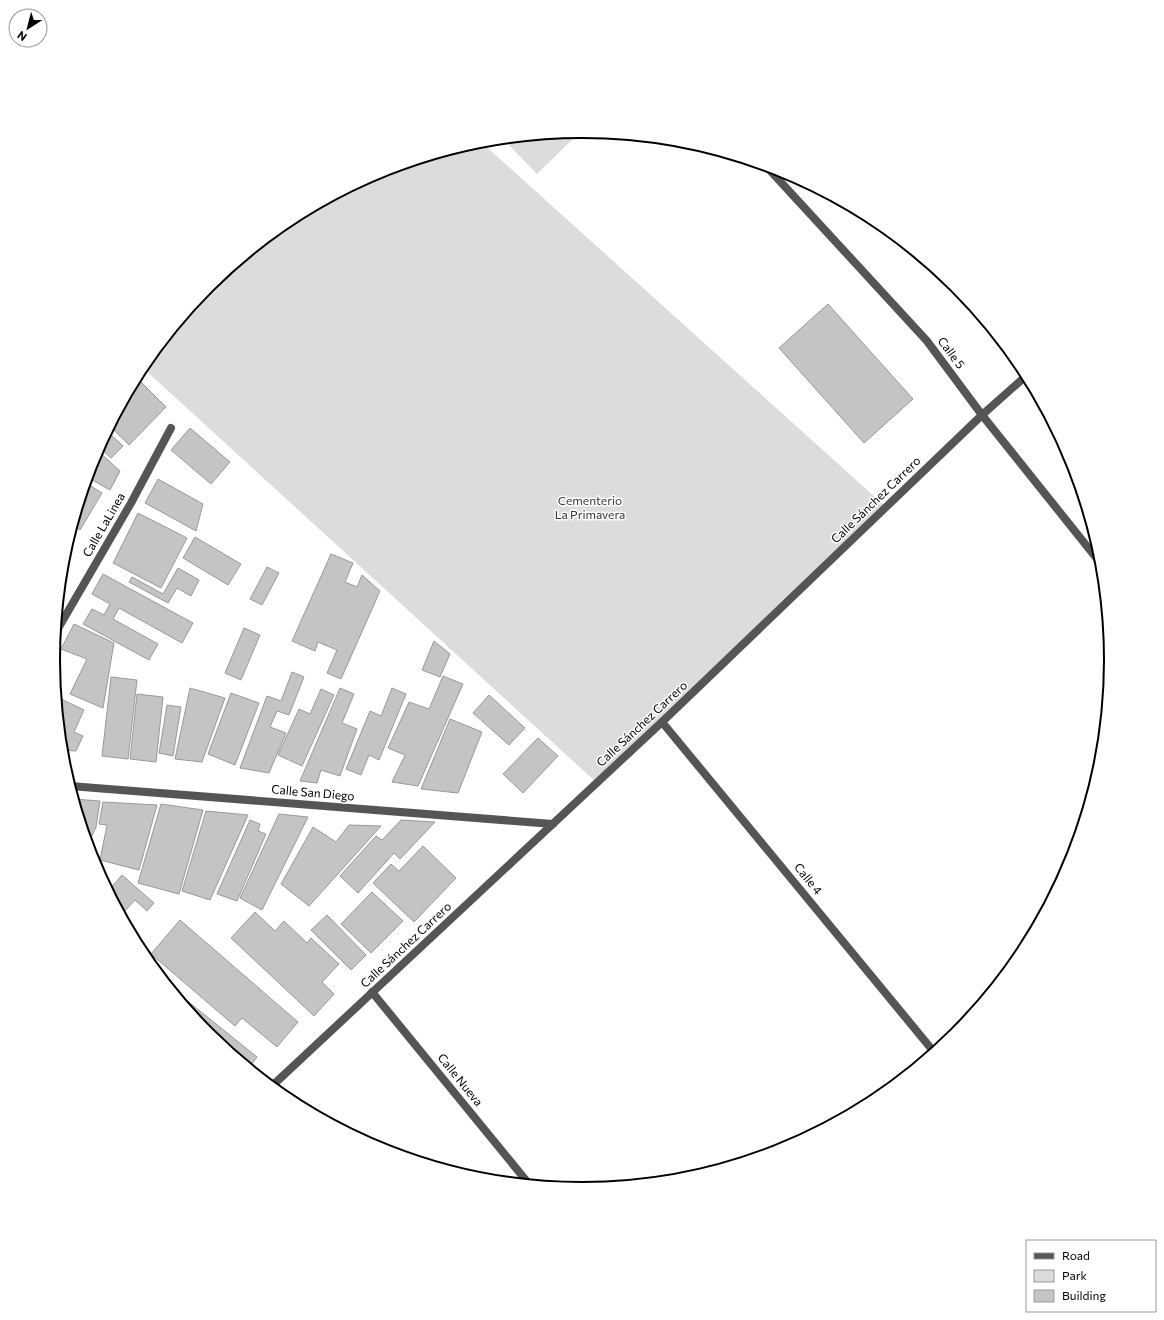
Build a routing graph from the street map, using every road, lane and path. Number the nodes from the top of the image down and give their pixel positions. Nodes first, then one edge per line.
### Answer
1 (774, 175) edge
2 (1022, 380) edge
3 (982, 415) junction
4 (171, 428) dead end
5 (1093, 554) edge
6 (61, 623) edge
7 (662, 722) junction
8 (76, 786) edge
9 (553, 824) junction
10 (372, 992) junction
11 (931, 1048) edge
12 (276, 1082) edge
13 (525, 1179) edge

1 - 3 street, Calle 5
2 - 3 street, Calle Sánchez Carrero
3 - 5 street, Calle 5
3 - 7 street, Calle Sánchez Carrero
4 - 6 street, Calle LaLinea
7 - 9 street, Calle Sánchez Carrero
7 - 11 street, Calle 4
8 - 9 street, Calle San Diego
9 - 10 street, Calle Sánchez Carrero
10 - 12 street, Calle Sánchez Carrero
10 - 13 street, Calle Nueva

